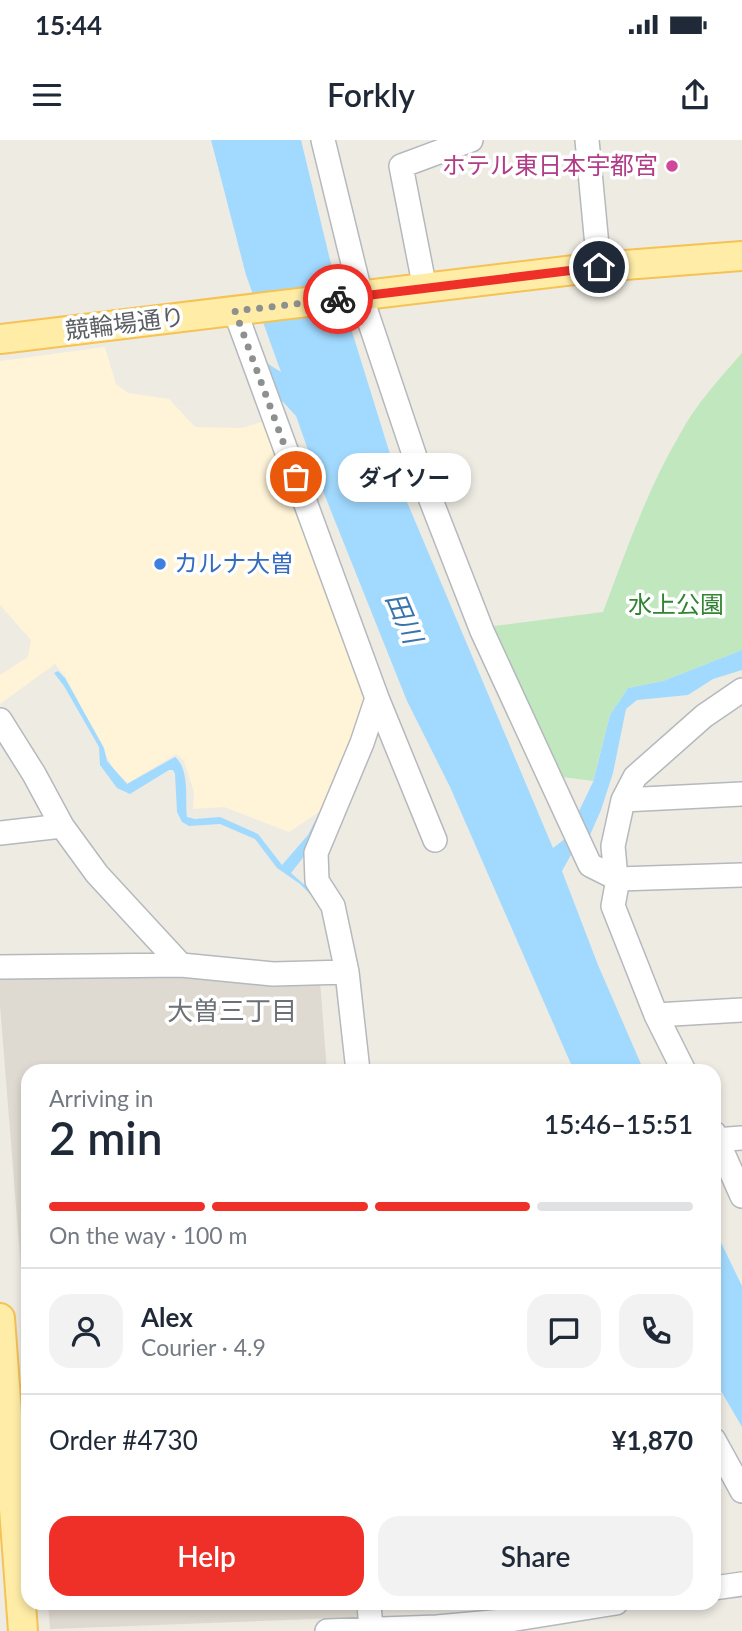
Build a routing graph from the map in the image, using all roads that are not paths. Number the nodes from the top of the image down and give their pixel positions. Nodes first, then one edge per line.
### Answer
1 (323, 140) edge
2 (471, 140) edge
3 (587, 140) edge
4 (742, 256) edge
5 (599, 267) junction
6 (425, 289) junction
7 (353, 297) junction
8 (242, 310) junction
9 (0, 339) edge
10 (742, 690) edge
11 (377, 698) junction
12 (0, 720) edge
13 (742, 793) edge
14 (623, 800) junction
15 (62, 826) junction
16 (0, 832) edge
17 (435, 840) dead end
18 (742, 875) edge
19 (617, 878) junction
20 (181, 965) junction
21 (0, 967) edge
22 (347, 972) junction
23 (742, 1010) edge
24 (656, 1014) junction
25 (357, 1064) edge
26 (681, 1064) edge
27 (721, 1138) edge
28 (742, 1138) edge
29 (721, 1151) edge
30 (742, 1196) edge
31 (0, 1318) edge
32 (2, 1361) edge
33 (721, 1453) edge
34 (742, 1491) edge
35 (742, 1584) edge
36 (721, 1587) edge
37 (21, 1605) edge
38 (21, 1610) edge
39 (370, 1610) edge
40 (562, 1610) edge
41 (501, 1618) edge
42 (371, 1629) edge
43 (23, 1631) edge
44 (327, 1631) edge

1 - 7 street
2 - 6 street
3 - 5 street
4 - 5 main road
5 - 6 main road
6 - 7 main road
7 - 8 main road, 競輪場通り
7 - 19 street
8 - 9 main road, 競輪場通り
8 - 11 street
10 - 14 street
11 - 17 street
11 - 22 street
12 - 15 street
13 - 14 street
14 - 19 street
15 - 16 street
15 - 20 street
18 - 19 street
19 - 24 street
20 - 21 street
20 - 22 street
22 - 25 street
23 - 24 street
24 - 26 street
27 - 28 street
29 - 30 street
31 - 32 main road
32 - 37 main road
33 - 34 street
35 - 36 street
38 - 43 main road
39 - 42 street
40 - 41 street
41 - 42 street
42 - 44 street

